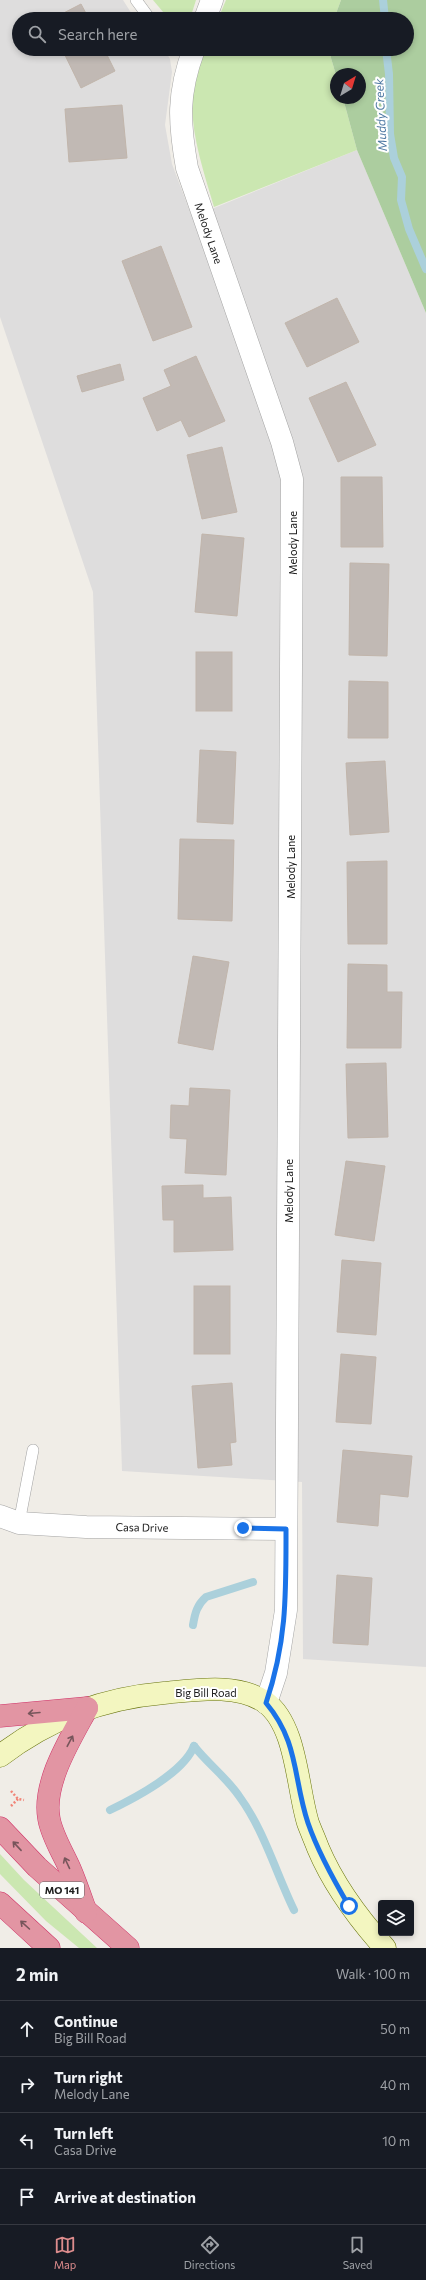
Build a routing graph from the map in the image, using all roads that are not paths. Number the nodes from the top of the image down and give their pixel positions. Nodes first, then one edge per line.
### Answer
1 (136, 0) edge
2 (212, 0) edge
3 (145, 12) edge
4 (208, 12) edge
5 (187, 56) edge
6 (33, 1450) dead end
7 (10, 1519) edge
8 (286, 1529) junction
9 (266, 1703) junction
10 (87, 1708) junction
11 (0, 1716) edge
12 (0, 1756) edge
13 (0, 1828) edge
14 (0, 1903) edge
15 (86, 1912) junction
16 (49, 1948) edge
17 (128, 1948) edge
18 (385, 1948) edge

1 - 3 lane
2 - 4 street
5 - 8 street, Melody Lane
6 - 7 lane
7 - 8 street, Casa Drive
8 - 9 street, Melody Lane
9 - 10 street, Big Bill Road
9 - 18 street, Big Bill Road
10 -> 11 highway
10 - 12 street, Big Bill Road
15 -> 10 highway
15 -> 13 highway, MO 141
16 -> 14 highway
15 - 17 highway, MO 141

